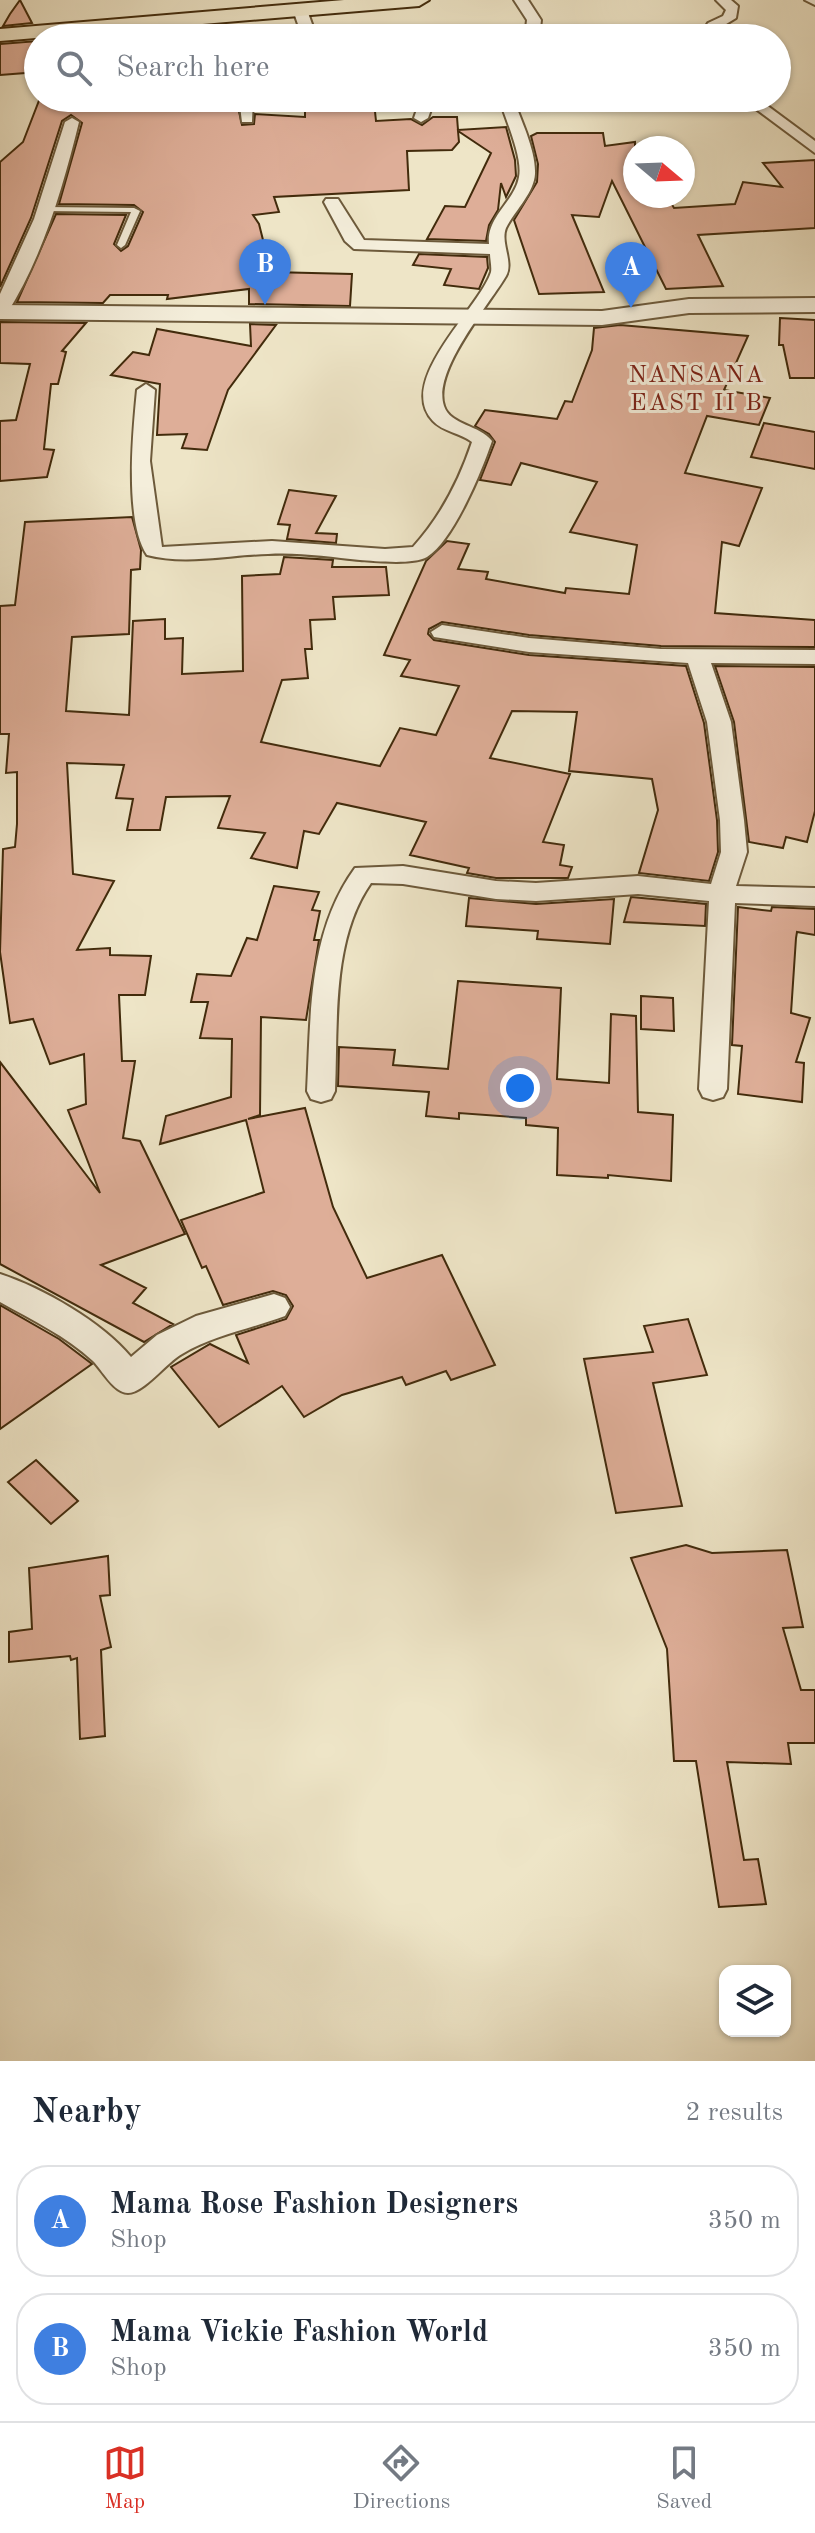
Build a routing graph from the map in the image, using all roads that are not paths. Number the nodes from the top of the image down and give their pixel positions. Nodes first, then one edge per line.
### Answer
1 (419, 0) edge
2 (521, 0) edge
3 (723, 0) edge
4 (274, 6) edge
5 (300, 10) junction
6 (104, 24) edge
7 (305, 24) edge
8 (534, 24) edge
9 (717, 24) edge
10 (24, 32) edge
11 (0, 35) edge
12 (247, 112) edge
13 (423, 112) edge
14 (510, 112) edge
15 (767, 112) edge
16 (421, 118) dead end
17 (247, 119) dead end
18 (72, 122) dead end
19 (815, 148) edge
20 (332, 202) dead end
21 (47, 209) junction
22 (121, 245) dead end
23 (496, 249) junction
24 (815, 305) edge
25 (0, 311) edge
26 (468, 316) junction
27 (146, 390) dead end
28 (442, 632) dead end
29 (697, 656) junction
30 (815, 657) edge
31 (722, 894) junction
32 (815, 897) edge
33 (713, 1089) dead end
34 (321, 1091) dead end
35 (0, 1287) edge
36 (274, 1307) dead end

1 - 5 main road
2 - 8 street
3 - 9 street
4 - 5 main road
4 - 6 main road
5 - 7 street
10 - 11 main road
12 - 17 street
13 - 16 street
14 - 23 street
15 - 19 street
18 - 21 street
20 - 23 street
21 - 22 lane
21 - 25 street
23 - 26 street
24 - 26 street
25 - 26 street
26 - 27 street
28 - 29 street
29 - 30 street
29 - 31 street
31 - 32 street
31 - 33 street
31 - 34 street
35 - 36 street

